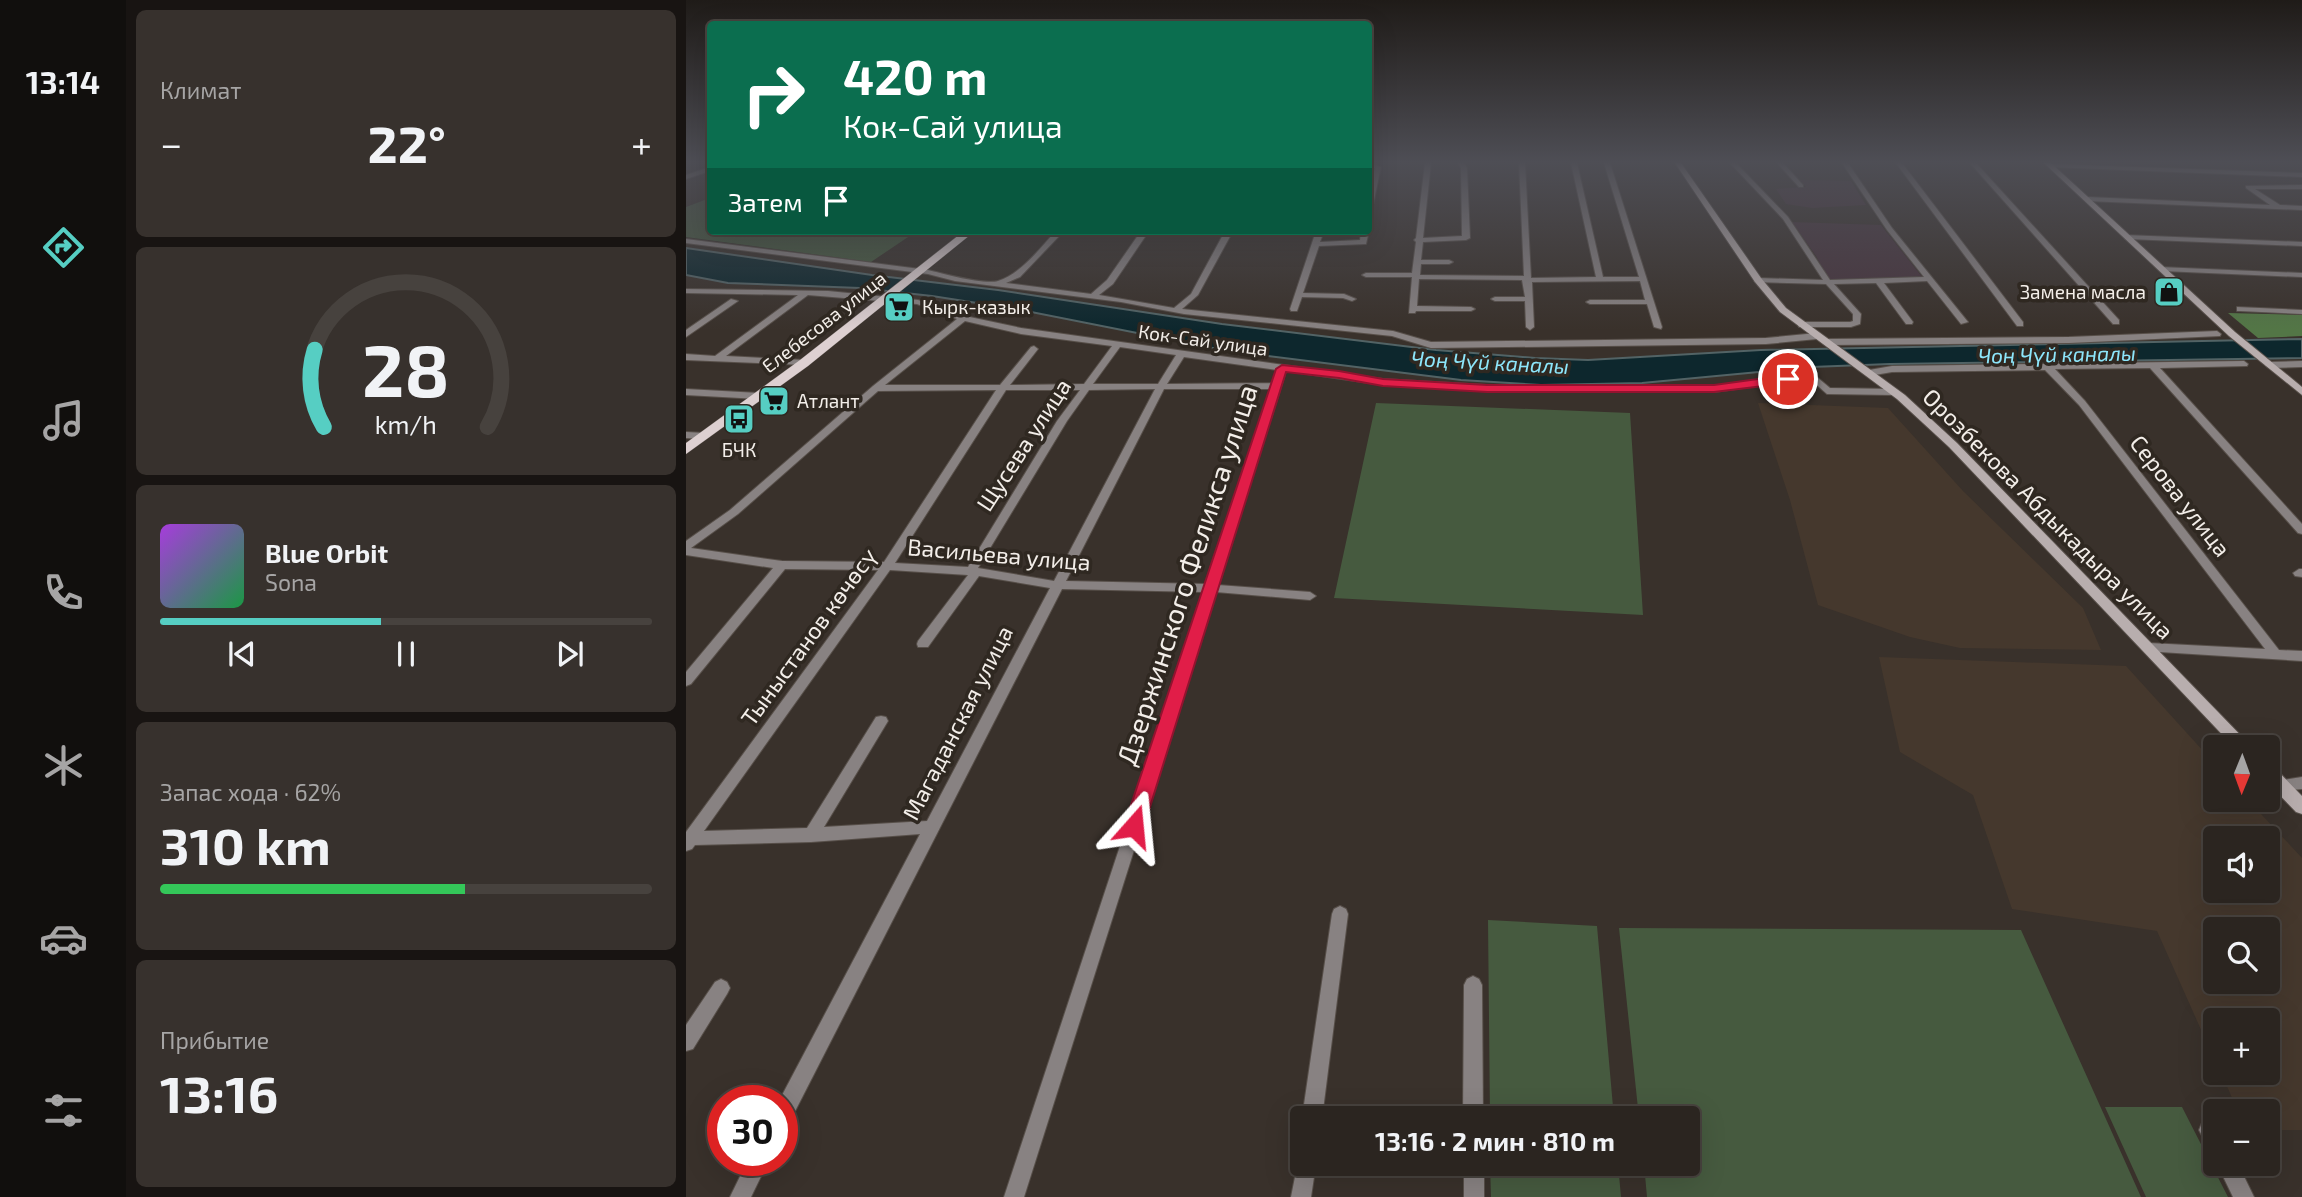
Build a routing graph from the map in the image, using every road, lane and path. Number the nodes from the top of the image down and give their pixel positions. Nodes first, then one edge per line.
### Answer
1 (1421, 219) edge
2 (1465, 219) edge
3 (1524, 219) edge
4 (1587, 219) edge
5 (1624, 219) edge
6 (1716, 219) edge
7 (1787, 219) edge
8 (1882, 219) edge
9 (1941, 219) edge
10 (2023, 219) edge
11 (2108, 219) edge
12 (965, 235) edge
13 (1056, 235) edge
14 (1142, 235) edge
15 (1227, 235) edge
16 (1319, 235) edge
17 (1364, 235) edge
18 (2128, 237) junction
19 (1466, 238) junction
20 (1418, 240) junction
21 (686, 241) edge
22 (1316, 244) junction
23 (2302, 244) edge
24 (1471, 250) dead end
25 (1417, 262) junction
26 (1449, 262) dead end
27 (2162, 269) junction
28 (917, 275) junction
29 (1366, 275) dead end
30 (2302, 275) edge
31 (1416, 276) junction
32 (1526, 279) junction
33 (1600, 279) junction
34 (1642, 279) junction
35 (1928, 279) junction
36 (1758, 280) junction
37 (1879, 281) junction
38 (1828, 282) junction
39 (997, 284) junction
40 (686, 291) edge
41 (806, 293) junction
42 (1298, 295) junction
43 (1093, 296) junction
44 (888, 298) junction
45 (1352, 299) dead end
46 (1495, 299) dead end
47 (1528, 299) junction
48 (734, 301) dead end
49 (1590, 302) dead end
50 (1650, 302) junction
51 (1294, 309) dead end
52 (1412, 309) joint
53 (1471, 309) dead end
54 (2240, 309) dead end
55 (1176, 310) junction
56 (2302, 312) edge
57 (963, 318) junction
58 (1909, 322) dead end
59 (1964, 322) dead end
60 (2116, 322) dead end
61 (2020, 324) dead end
62 (1802, 325) junction
63 (1530, 327) dead end
64 (1658, 327) dead end
65 (686, 334) edge
66 (2217, 334) dead end
67 (1824, 341) junction
68 (1117, 345) junction
69 (1034, 349) dead end
70 (1181, 354) junction
71 (686, 357) edge
72 (718, 358) junction
73 (804, 363) junction
74 (2267, 363) junction
75 (2244, 364) dead end
76 (2302, 364) edge
77 (2152, 365) junction
78 (2048, 367) junction
79 (1282, 369) junction
80 (1866, 372) junction
81 (1812, 376) joint
82 (1089, 385) junction
83 (1161, 386) junction
84 (1276, 386) junction
85 (1003, 387) junction
86 (876, 388) junction
87 (686, 392) edge
88 (1893, 392) junction
89 (2302, 393) edge
90 (758, 396) junction
91 (686, 435) edge
92 (705, 436) junction
93 (686, 450) edge
94 (2302, 531) edge
95 (686, 548) edge
96 (782, 565) junction
97 (887, 566) junction
98 (973, 572) junction
99 (1056, 585) junction
100 (1210, 588) junction
101 (1310, 596) dead end
102 (923, 644) dead end
103 (2149, 649) junction
104 (2276, 655) junction
105 (2302, 656) edge
106 (686, 681) edge
107 (881, 721) dead end
108 (2232, 735) edge
109 (2302, 783) edge
110 (2281, 785) joint
111 (2302, 807) edge
112 (931, 827) junction
113 (811, 835) junction
114 (688, 841) edge
115 (1340, 914) dead end
116 (1473, 985) dead end
117 (721, 988) dead end
118 (686, 1042) edge
119 (798, 1085) edge
120 (1314, 1106) edge
121 (1473, 1106) edge
122 (751, 1176) edge
123 (1304, 1176) edge
124 (1474, 1176) edge
125 (2233, 1176) edge
126 (740, 1197) edge
127 (1014, 1197) edge
128 (1301, 1197) edge
129 (1474, 1197) edge
130 (2244, 1197) edge

1 - 20 street
2 - 19 street
3 - 32 street
4 - 33 street
5 - 34 street
6 - 36 street, Орозбекова Абдыкадыра улица
7 - 38 street
8 - 35 street
9 - 61 street
10 - 60 street
11 - 18 street
12 - 28 main road, Елебесова улица
13 - 39 street
14 - 43 street
15 - 55 street
16 - 22 street
17 - 22 street
18 - 23 street
18 - 27 street
19 - 20 street
19 - 24 street
20 - 25 street
21 - 28 street
22 - 42 street
25 - 26 street
25 - 31 street
27 - 30 street
27 - 74 street
28 - 39 street
28 - 44 main road, Елебесова улица
29 - 31 street
31 - 32 street
31 - 52 street
32 - 33 street
32 - 47 street
33 - 34 street
34 - 50 street
35 - 37 street
35 - 59 street
36 - 38 street
36 - 62 street, Орозбекова Абдыкадыра улица
37 - 38 street
37 - 58 street
38 - 62 street
39 - 43 street
40 - 41 street, Кок-Сай улица
41 - 44 street, Кок-Сай улица
41 - 72 street
42 - 45 street
42 - 51 street
43 - 55 street
44 - 57 street, Кок-Сай улица
44 - 73 main road, Елебесова улица
46 - 47 street
47 - 63 street
48 - 65 street
49 - 50 street
50 - 64 street
52 - 53 street
54 - 56 street
55 - 67 street
57 - 68 street, Кок-Сай улица
57 - 86 street
62 - 67 street, Орозбекова Абдыкадыра улица
66 - 67 street
67 - 80 street, Орозбекова Абдыкадыра улица
68 - 70 street, Кок-Сай улица
68 - 82 street, Щусева улица
69 - 85 street, Тыныстанов көчөсү
70 - 79 street, Кок-Сай улица
70 - 83 street, Магаданская улица
71 - 72 street
72 - 73 street
73 - 90 main road, Елебесова улица
74 - 76 street
74 - 89 street
75 - 77 street
77 - 78 street
77 - 94 street
78 - 80 street
78 - 104 street, Серова улица
79 - 81 street, Кок-Сай улица
79 - 84 street, Дзержинского Феликса улица
80 - 88 street, Орозбекова Абдыкадыра улица
81 - 88 street
82 - 83 street
82 - 85 street
82 - 98 street, Щусева улица
83 - 84 street
83 - 99 street, Магаданская улица
84 - 100 street, Дзержинского Феликса улица
85 - 86 street
85 - 97 street, Тыныстанов көчөсү
86 - 95 street
87 - 90 street, Елебесова улица
88 - 103 street, Орозбекова Абдыкадыра улица
90 - 92 main road, Елебесова улица
91 - 92 street
92 - 93 main road, Елебесова улица
95 - 96 street, Васильева улица
96 - 97 street, Васильева улица
96 - 106 street
97 - 98 street, Васильева улица
97 - 114 street, Тыныстанов көчөсү
98 - 99 street, Васильева улица
98 - 102 street, Щусева улица
99 - 100 street, Васильева улица
99 - 112 street, Магаданская улица
100 - 101 street, Васильева улица
100 - 127 street, Дзержинского Феликса улица
103 - 104 street
103 - 108 street, Орозбекова Абдыкадыра улица
104 - 105 street
107 - 113 street
109 - 110 street
110 - 111 street
112 - 113 street
112 - 119 street, Магаданская улица
113 - 114 street
115 - 120 street
116 - 121 street
117 - 118 street
122 - 126 street
123 - 128 street
124 - 129 street
125 - 130 street

